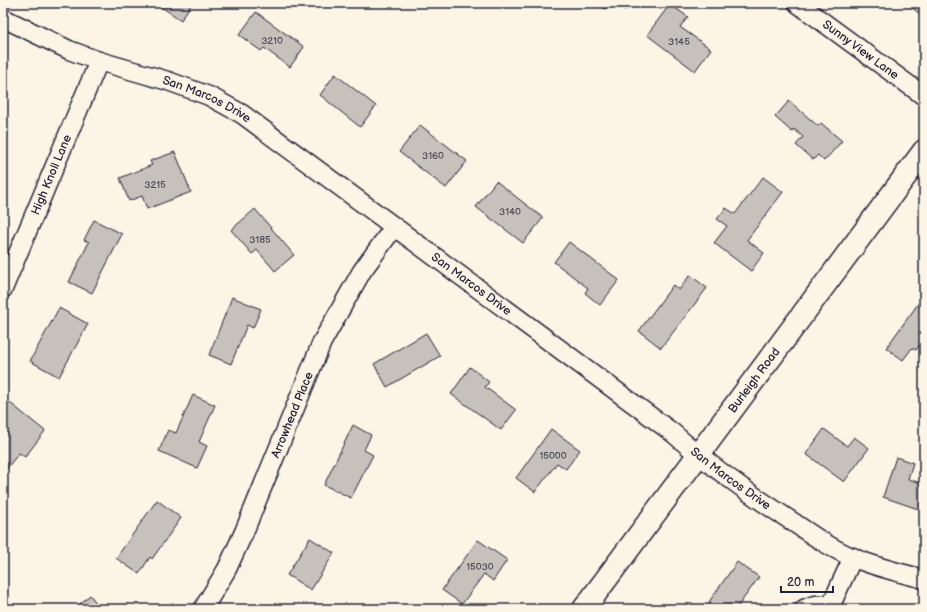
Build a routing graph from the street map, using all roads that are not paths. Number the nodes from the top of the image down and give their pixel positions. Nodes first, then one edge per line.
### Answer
1 (797, 3) edge
2 (3, 18) edge
3 (99, 61) junction
4 (924, 96) edge
5 (924, 151) edge
6 (394, 227) junction
7 (3, 289) edge
8 (698, 455) junction
9 (853, 558) junction
10 (924, 579) edge
11 (831, 608) edge
12 (203, 609) edge
13 (584, 609) edge
14 (804, 609) edge

1 - 4 street, Sunny View Lane
2 - 3 street, San Marcos Drive
3 - 6 street, San Marcos Drive
3 - 7 street, High Knoll Lane
5 - 8 street, Burleigh Road
6 - 8 street, San Marcos Drive
6 - 12 street, Arrowhead Place
8 - 9 street, San Marcos Drive
8 - 13 street, Burleigh Road
9 - 10 street, San Marcos Drive
9 - 11 street
11 - 14 street

